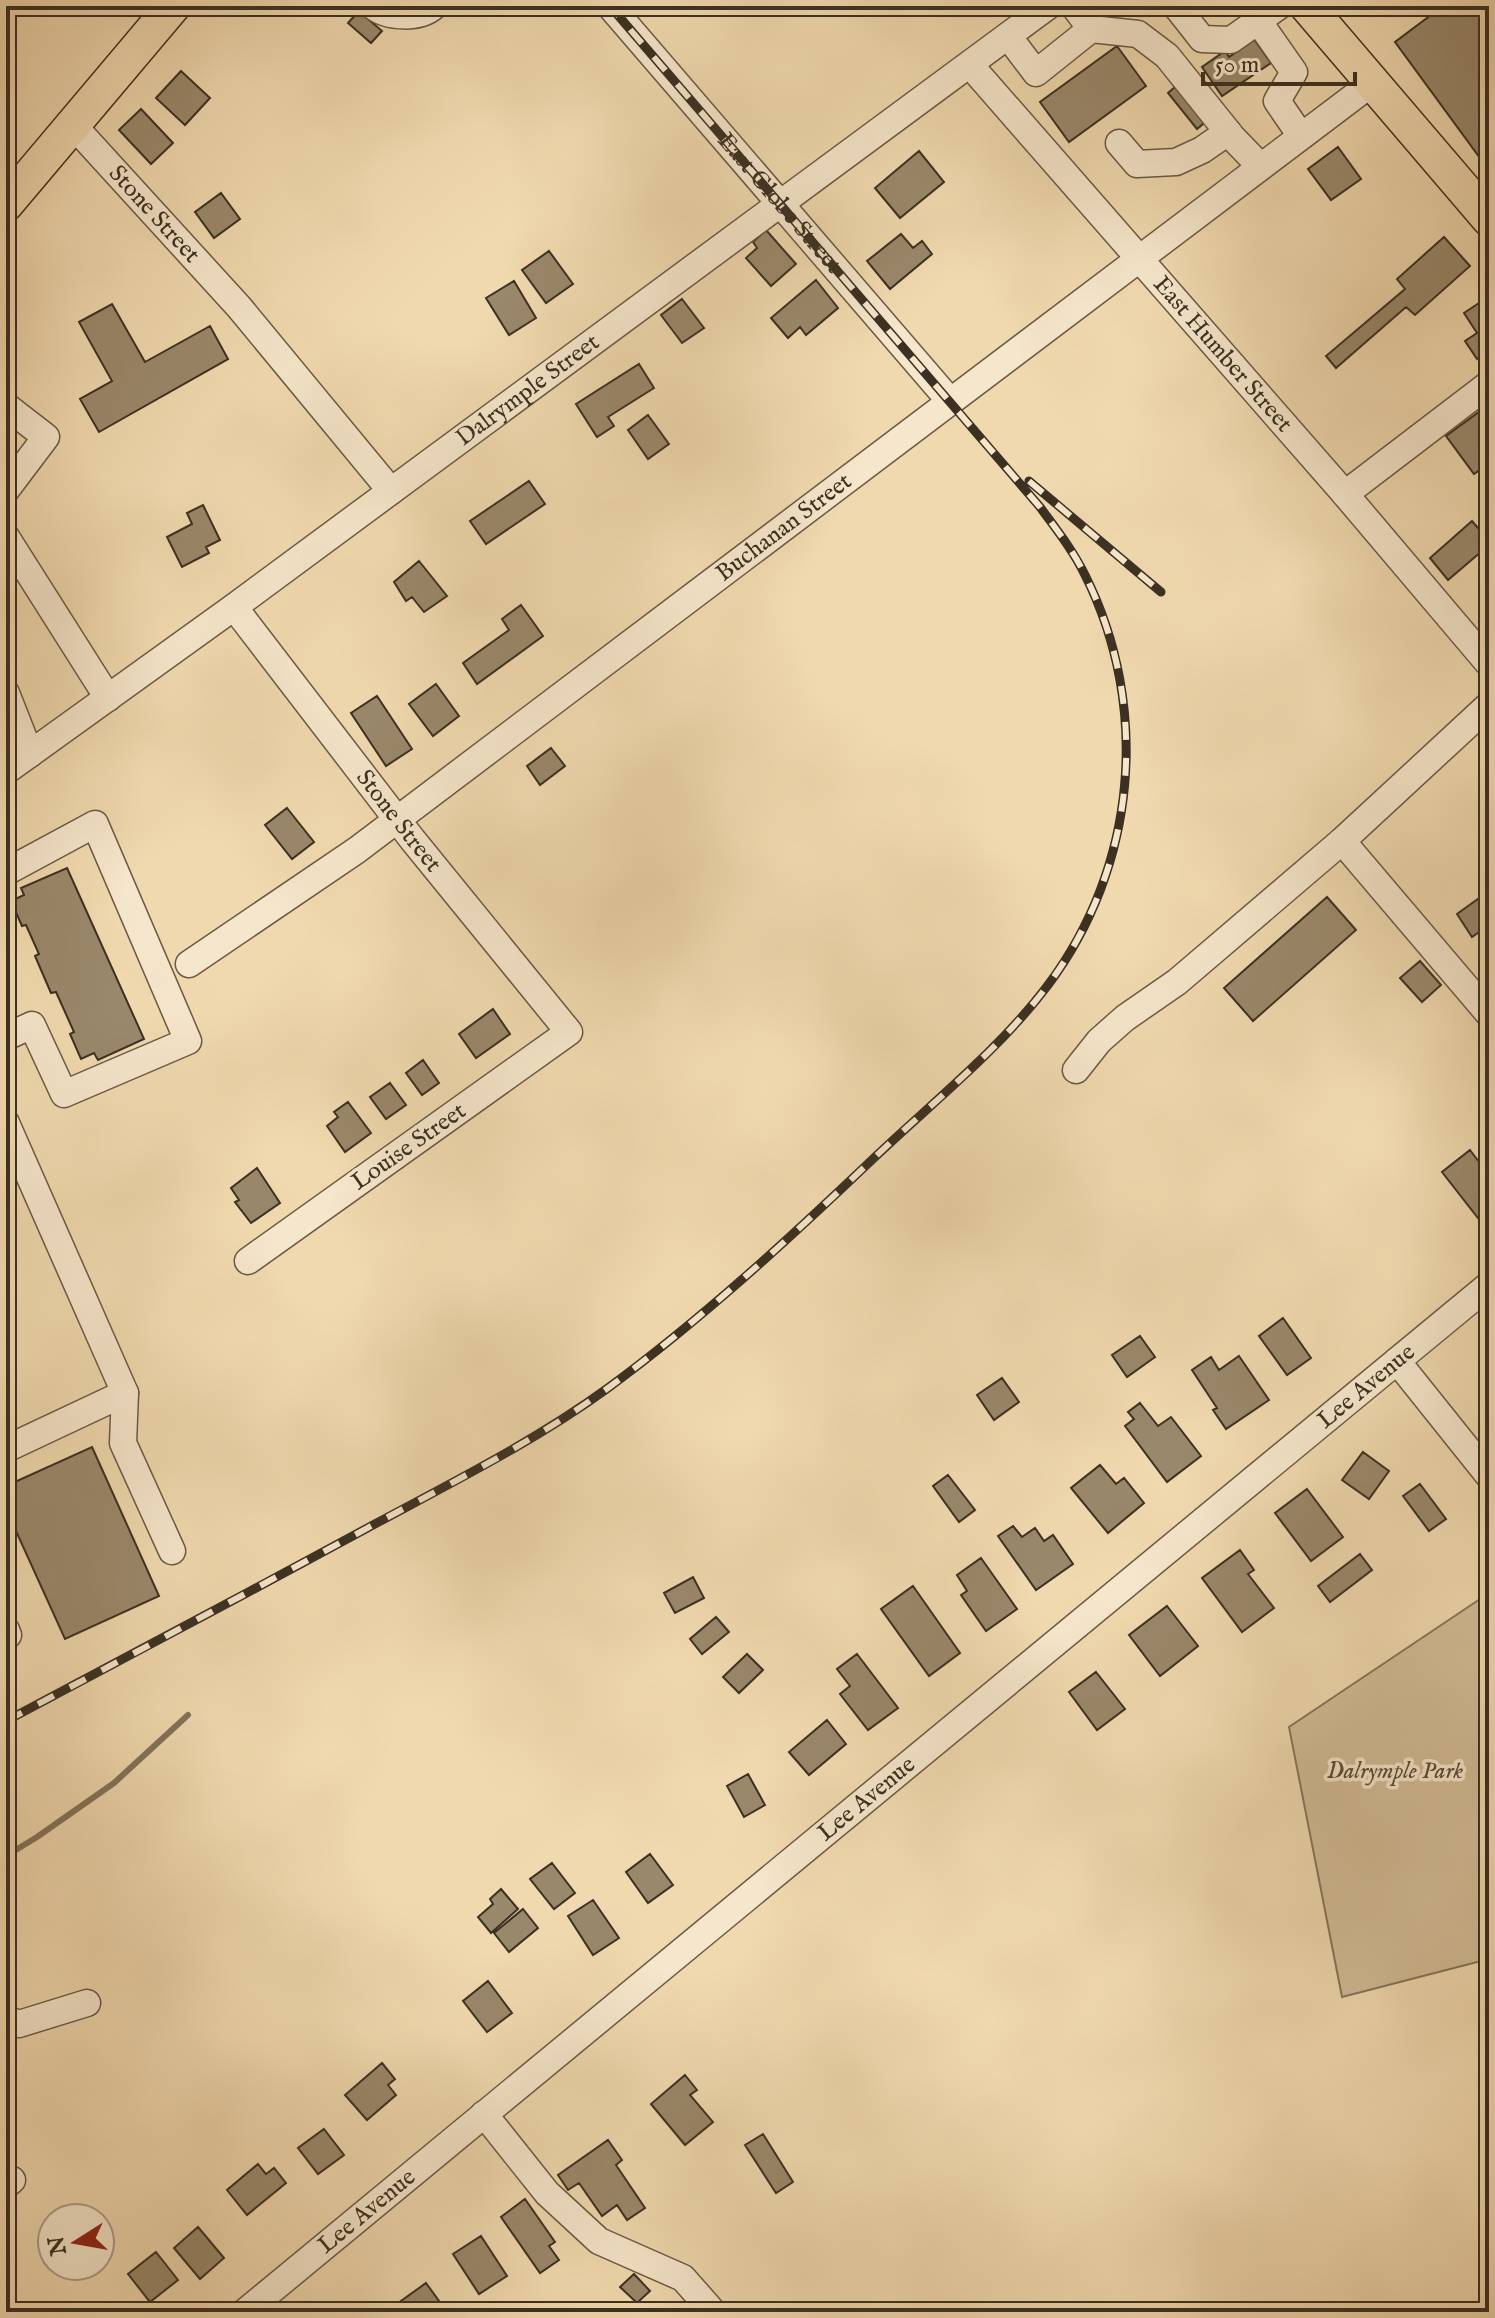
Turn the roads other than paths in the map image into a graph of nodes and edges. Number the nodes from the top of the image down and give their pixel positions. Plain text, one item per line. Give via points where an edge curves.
1 (173, 6) edge
2 (373, 6) edge
3 (434, 6) edge
4 (610, 6) edge
5 (1048, 6) edge
6 (1074, 6) edge
7 (1176, 6) edge
8 (1307, 6) edge
9 (1269, 14) edge
10 (1091, 29) junction
11 (1008, 36) junction
12 (970, 65) junction
13 (1372, 83) junction
14 (72, 124) junction
15 (1228, 132) junction
16 (1301, 136) junction
17 (1119, 143) dead end
18 (1260, 166) junction
19 (6, 204) edge
20 (781, 205) junction
21 (1489, 219) edge
22 (1138, 257) junction
23 (1489, 384) edge
24 (950, 401) junction
25 (6, 406) edge
26 (6, 490) edge
27 (391, 491) junction
28 (1345, 494) junction
29 (6, 537) edge
30 (234, 607) junction
31 (1484, 655) edge
32 (6, 693) edge
33 (108, 698) junction
34 (1489, 705) edge
35 (30, 754) junction
36 (6, 771) edge
37 (398, 819) junction
38 (1342, 841) junction
39 (6, 872) edge
40 (189, 964) dead end
41 (1489, 1014) edge
42 (8, 1031) edge
43 (569, 1032) joint
44 (1076, 1070) dead end
45 (6, 1123) edge
46 (248, 1261) dead end
47 (1489, 1285) edge
48 (1397, 1361) junction
49 (125, 1393) junction
50 (6, 1449) edge
51 (1489, 1476) edge
52 (172, 1551) dead end
53 (87, 2003) dead end
54 (6, 2019) edge
55 (484, 2114) junction
56 (245, 2312) edge
57 (713, 2312) edge

1 - 14 main road
2 - 3 street via 381,13 401,14 426,13
4 - 20 street, East Globe Street
5 - 11 street, Dalrymple Street
6 - 10 street
7 - 9 street via 1202,39 1231,40
8 - 13 main road
9 - 16 street via 1294,72 1277,101
10 - 11 street via 1036,73
10 - 15 street via 1138,34 1167,56
11 - 12 street, Dalrymple Street
12 - 20 street, Dalrymple Street
12 - 22 street, East Humber Street
13 - 16 street, Buchanan Street
13 - 21 main road
14 - 19 main road
14 - 27 street, Stone Street via 239,307
15 - 17 street via 1176,162 1137,164
15 - 18 street
16 - 18 street, Buchanan Street
18 - 22 street, Buchanan Street
20 - 24 street, East Globe Street
20 - 27 street, Dalrymple Street
22 - 24 street, Buchanan Street
22 - 28 street, East Humber Street
23 - 28 street
24 - 37 street, Buchanan Street
25 - 26 street via 46,437
27 - 30 street, Dalrymple Street
28 - 31 street, East Humber Street
29 - 33 street
30 - 33 street, Dalrymple Street
30 - 37 street, Stone Street
32 - 35 street
33 - 35 street, Dalrymple Street
34 - 38 street
35 - 36 street, Dalrymple Street
37 - 40 street, Buchanan Street
37 - 43 street, Stone Street
38 - 41 street
38 - 44 street via 1177,982 1125,1018
39 - 42 street via 95,824 188,1041 64,1094 32,1025
43 - 46 street, Louise Street
45 - 49 street
47 - 48 street, Lee Avenue
48 - 51 street
48 - 55 street, Lee Avenue
49 - 50 street
49 - 52 street via 123,1443
53 - 54 street via 19,2024
55 - 56 street, Lee Avenue
55 - 57 street via 547,2193 599,2241 683,2278

